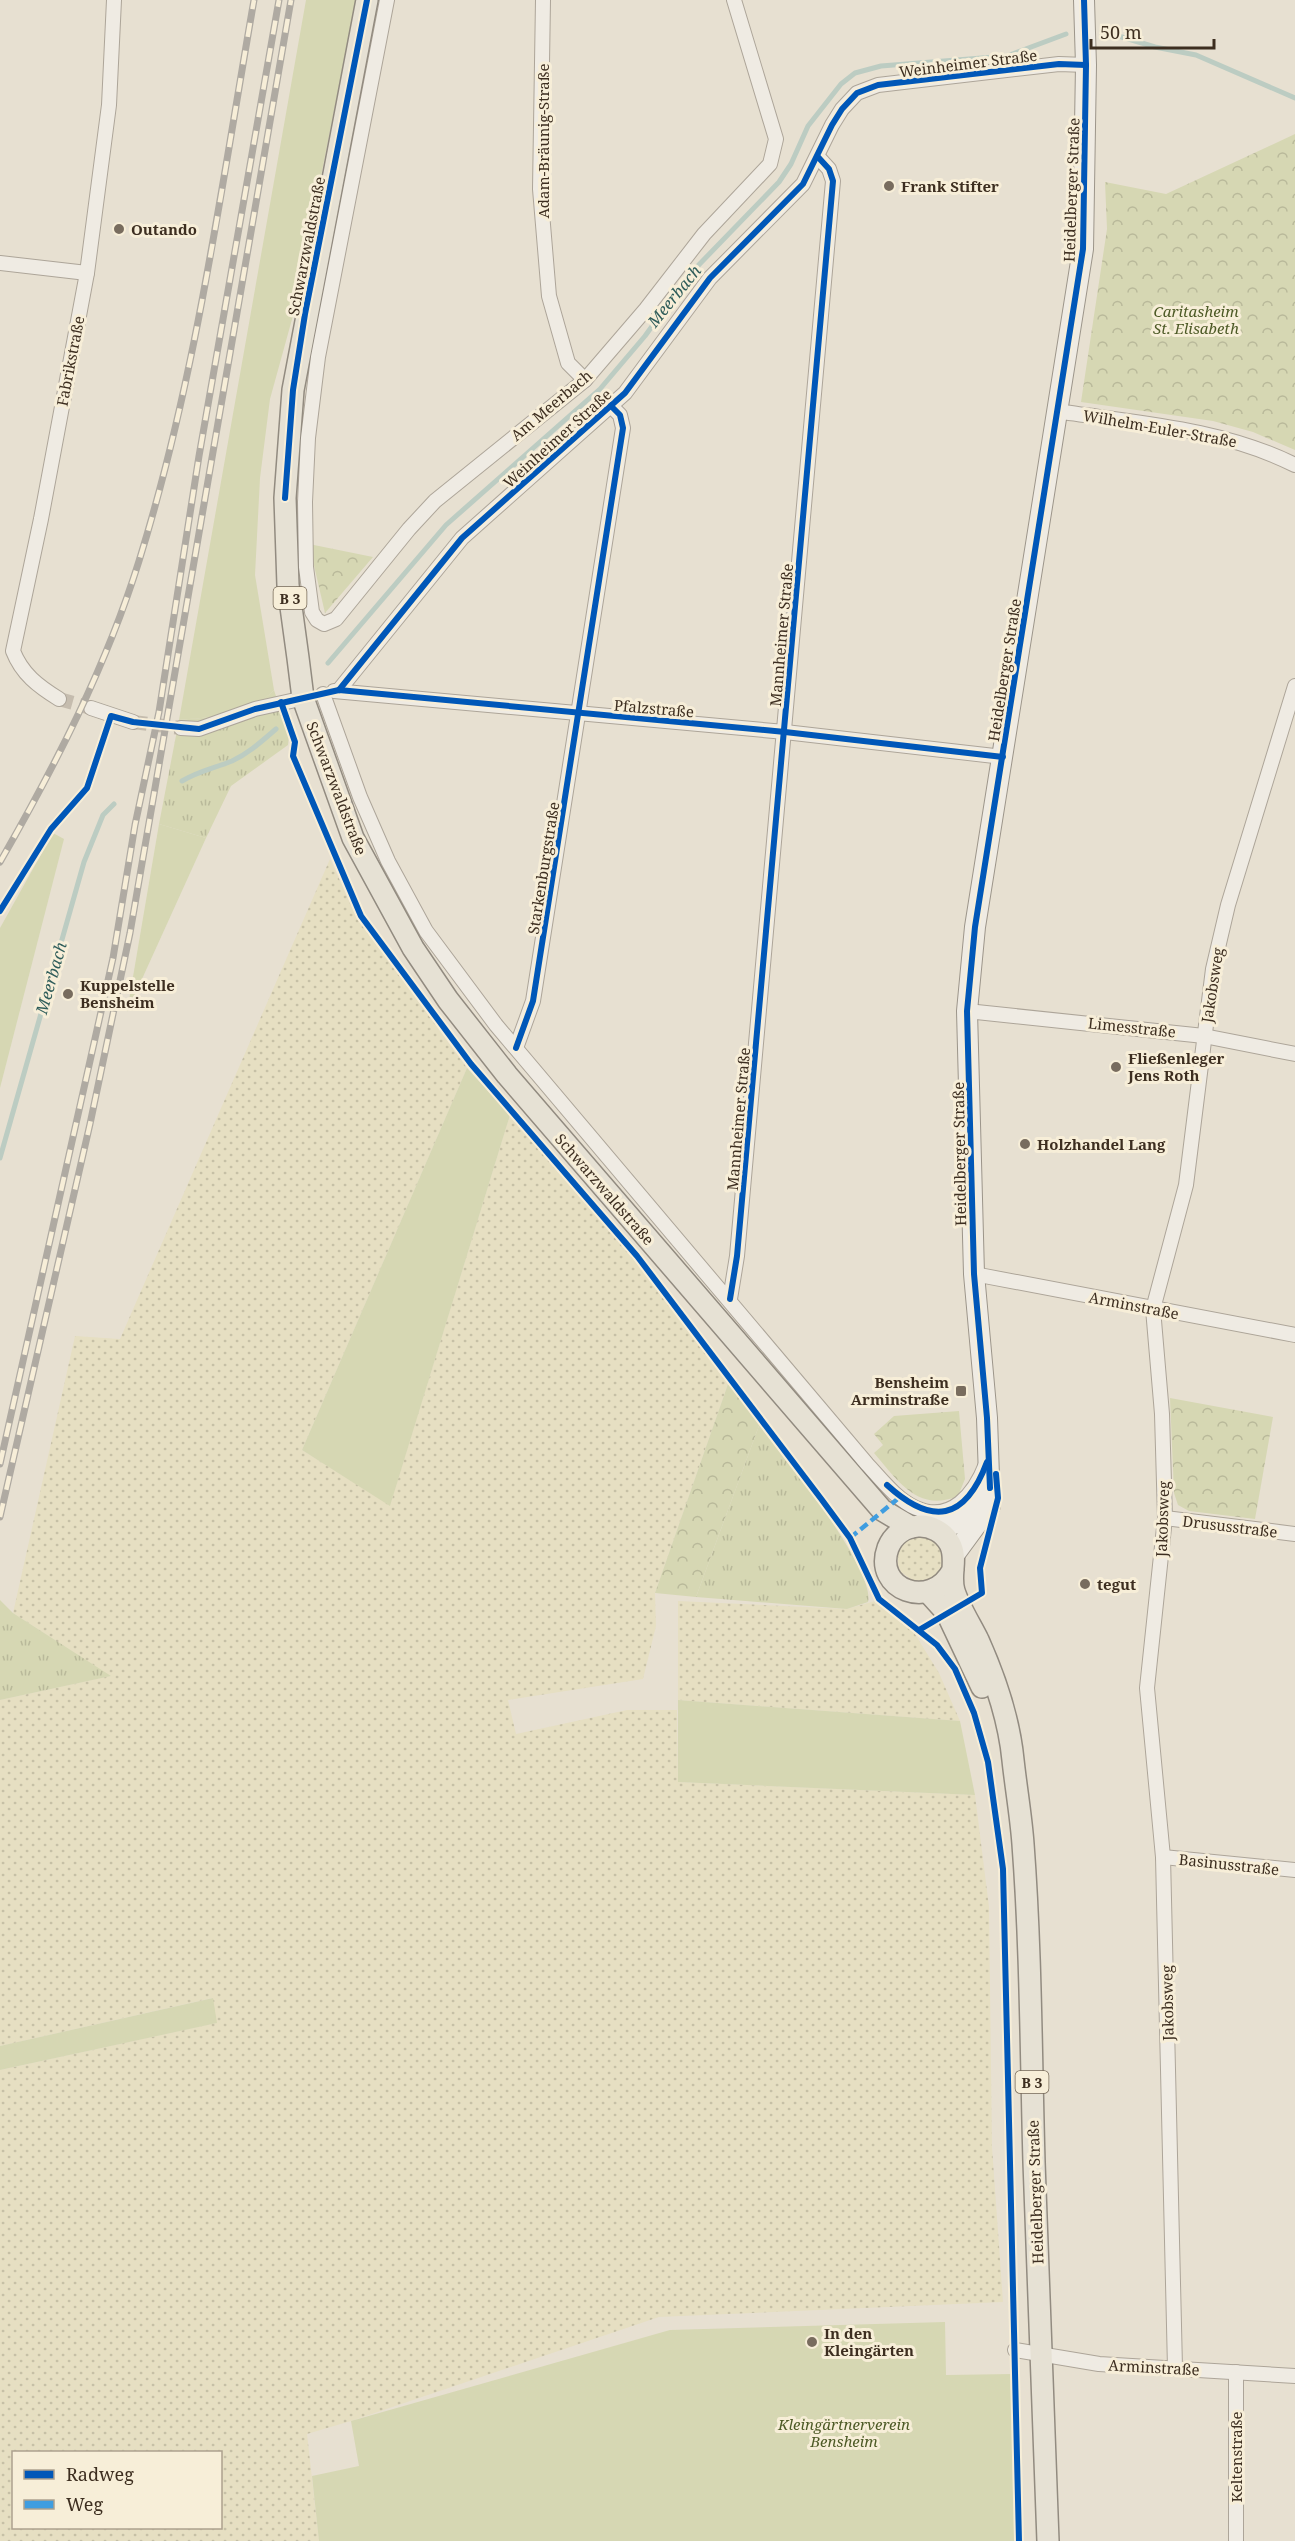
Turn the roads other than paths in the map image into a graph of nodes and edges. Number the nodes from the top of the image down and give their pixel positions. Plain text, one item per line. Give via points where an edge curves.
1 (114, 0) edge
2 (367, 0) edge
3 (387, 0) edge
4 (543, 0) edge
5 (734, 0) edge
6 (1084, 0) edge
7 (1086, 65) junction
8 (818, 157) junction
9 (0, 262) edge
10 (87, 273) junction
11 (585, 380) junction
12 (612, 407) junction
13 (1056, 411) junction
14 (1295, 465) edge
15 (1295, 686) edge
16 (339, 690) junction
17 (313, 696) junction
18 (59, 699) tunnel mouth
19 (90, 708) tunnel mouth
20 (580, 713) junction
21 (133, 722) tunnel mouth
22 (181, 728) tunnel mouth
23 (785, 732) junction
24 (1003, 757) junction
25 (967, 1011) junction
26 (1204, 1036) junction
27 (516, 1048) junction
28 (1295, 1054) edge
29 (974, 1274) junction
30 (730, 1299) junction
31 (1153, 1309) junction
32 (1295, 1335) edge
33 (989, 1456) junction
34 (990, 1488) junction
35 (882, 1510) junction
36 (1165, 1518) junction
37 (911, 1527) junction
38 (932, 1527) junction
39 (1295, 1534) edge
40 (893, 1539) junction
41 (953, 1563) junction
42 (928, 1592) junction
43 (1014, 1772) junction
44 (1163, 1857) junction
45 (1295, 1870) edge
46 (1015, 2350) dead end
47 (1040, 2353) junction
48 (1175, 2368) junction
49 (1236, 2372) junction
50 (1295, 2376) edge
51 (1048, 2541) edge
52 (1236, 2541) edge

1 - 10 street, Fabrikstraße via 109,105
2 - 17 main road, Schwarzwaldstraße / B 3 via 293,390 285,498 288,585
3 - 11 street, Am Meerbach via 318,357 308,438 306,567 312,612 317,620 324,624 336,619 435,501
4 - 11 street, Adam-Bräunig-Straße via 540,189 549,296 568,363
5 - 11 street, Am Meerbach via 776,139 774,155
6 - 7 street, Heidelberger Straße
7 - 8 street, Weinheimer Straße via 1059,64 878,85 857,93 842,109
7 - 13 street, Heidelberger Straße via 1083,249
8 - 12 street, Weinheimer Straße via 803,184 710,278
8 - 23 street, Mannheimer Straße via 833,181
9 - 10 street
10 - 18 street, Fabrikstraße via 13,651 18,665 36,684
12 - 16 street, Weinheimer Straße via 462,538
12 - 20 street, Starkenburgstraße via 620,415 623,429
13 - 14 street, Wilhelm-Euler-Straße via 1233,440
13 - 24 street, Heidelberger Straße
15 - 26 street, Jakobsweg via 1228,905 1213,969
16 - 17 street, Pfalzstraße
16 - 20 street, Pfalzstraße
17 - 22 street via 255,709 199,729
17 - 27 street, Schwarzwaldstraße via 388,861 426,931
17 - 35 main road, Schwarzwaldstraße / B 3 via 353,838 388,906 448,1000 507,1075
19 - 21 street
20 - 23 street, Pfalzstraße
20 - 27 street, Starkenburgstraße via 533,1001
23 - 24 street, Pfalzstraße
23 - 30 street, Mannheimer Straße
24 - 25 street, Heidelberger Straße via 975,927
25 - 26 street, Limesstraße
25 - 29 street, Heidelberger Straße
26 - 28 street, Limesstraße
26 - 31 street, Jakobsweg via 1186,1185
27 - 30 street, Schwarzwaldstraße
29 - 31 street, Arminstraße
29 - 33 street, Heidelberger Straße
30 - 33 street, Schwarzwaldstraße via 867,1464 915,1508 943,1511 963,1502 975,1487
31 - 32 street, Arminstraße
31 - 36 street, Jakobsweg
33 - 34 street, Heidelberger Straße
34 - 38 street via 963,1520 948,1528
34 - 41 street, Heidelberger Straße via 990,1506
35 - 37 main road, Schwarzwaldstraße / B 3
35 - 40 main road, Schwarzwaldstraße / B 3
36 - 39 street, Drususstraße
36 - 44 street, Jakobsweg via 1147,1688
37 - 38 main road
37 - 40 main road
38 - 41 main road, Heidelberger Straße / B 3 via 949,1541
40 - 42 main road, B 3 via 886,1559 892,1579 910,1592
41 - 42 main road, Heidelberger Straße via 941,1587
41 - 43 main road, Heidelberger Straße / B 3 via 954,1590 988,1663 1002,1704 1010,1732
42 - 43 main road, Heidelberger Straße / B 3 via 942,1605 974,1667
43 - 47 main road, Heidelberger Straße / B 3 via 1025,1883
44 - 45 street, Basinusstraße
44 - 48 street, Jakobsweg
46 - 47 street, Arminstraße
47 - 48 street, Arminstraße via 1099,2364
47 - 51 main road, Heidelberger Straße / B 3
48 - 49 street, Arminstraße
49 - 50 street, Arminstraße
49 - 52 street, Keltenstraße

